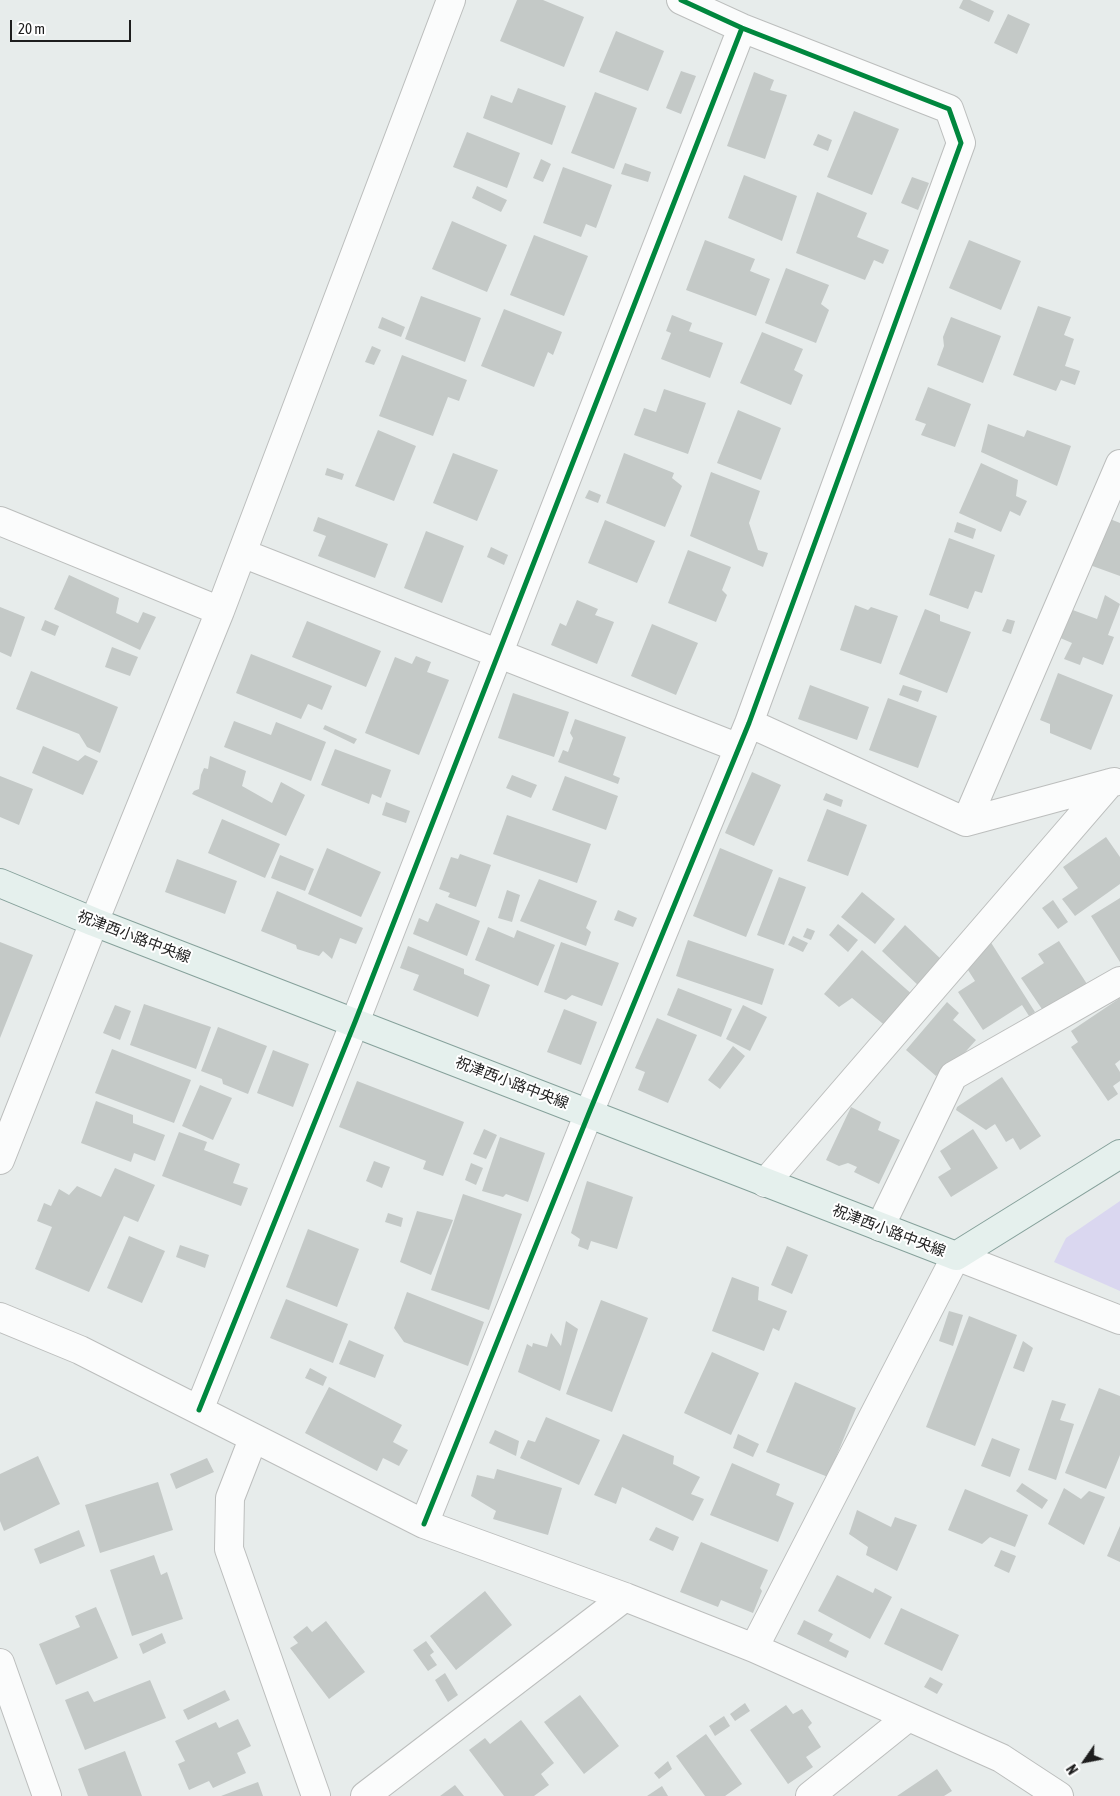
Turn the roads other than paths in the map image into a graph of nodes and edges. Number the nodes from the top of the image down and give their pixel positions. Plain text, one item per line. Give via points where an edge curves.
1 (451, 0) edge
2 (681, 0) edge
3 (742, 28) junction
4 (1120, 464) edge
5 (0, 521) edge
6 (242, 553) junction
7 (220, 611) junction
8 (498, 654) junction
9 (750, 723) junction
10 (739, 748) junction
11 (1115, 782) edge
12 (966, 822) junction
13 (0, 883) edge
14 (94, 922) junction
15 (1120, 981) edge
16 (355, 1022) junction
17 (590, 1113) junction
18 (1120, 1154) edge
19 (0, 1160) edge
20 (765, 1183) junction
21 (880, 1227) junction
22 (956, 1256) junction
23 (0, 1317) edge
24 (1120, 1320) edge
25 (199, 1410) junction
26 (253, 1439) junction
27 (424, 1524) junction
28 (625, 1597) junction
29 (754, 1648) junction
30 (0, 1663) edge
31 (907, 1718) junction
32 (47, 1796) edge
33 (316, 1796) edge
34 (365, 1796) edge
35 (810, 1796) edge
36 (1059, 1796) edge

1 - 6 street
2 - 3 street
3 - 8 street
3 - 9 street via 949,109 961,143
4 - 12 street
5 - 7 street
6 - 7 street
6 - 8 street
7 - 14 street
8 - 10 street
8 - 16 street
9 - 10 street
9 - 12 street
10 - 17 street
11 - 12 street
11 - 20 street
13 - 14 main road, 祝津西小路中央線
14 - 16 main road, 祝津西小路中央線
14 - 19 street
15 - 21 street via 953,1076
16 - 17 main road, 祝津西小路中央線
16 - 25 street
17 - 20 main road, 祝津西小路中央線
17 - 27 street
18 - 22 main road, 祝津西小路中央線
20 - 21 main road, 祝津西小路中央線
21 - 22 main road, 祝津西小路中央線
22 - 24 street
22 - 29 street
23 - 25 street via 80,1350
25 - 26 street
26 - 27 street
26 - 33 street via 230,1498 228,1549
27 - 28 street
28 - 29 street
28 - 34 street
29 - 31 street
30 - 32 street
31 - 35 street
31 - 36 street via 1001,1758

